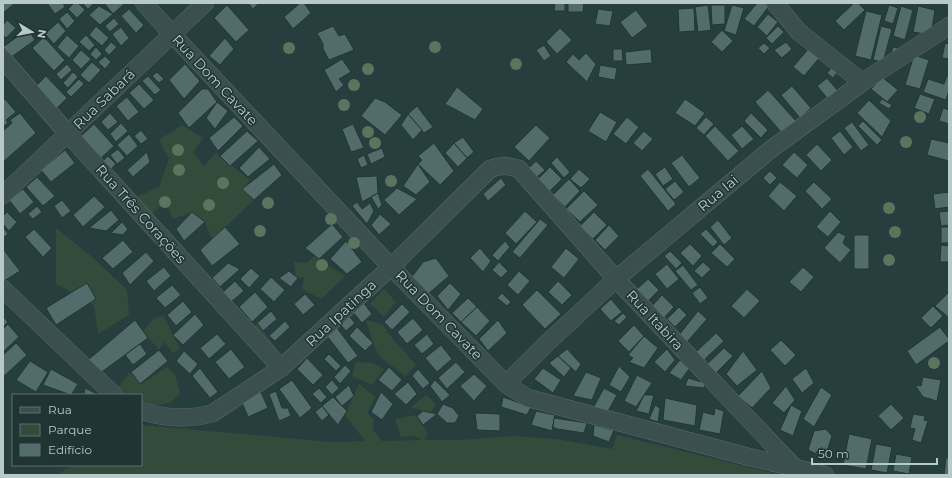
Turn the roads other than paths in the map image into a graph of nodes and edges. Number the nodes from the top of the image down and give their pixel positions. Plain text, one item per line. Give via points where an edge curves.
1 (144, 3) edge
2 (205, 3) edge
3 (775, 3) edge
4 (949, 26) edge
5 (172, 34) junction
6 (3, 59) edge
7 (862, 82) junction
8 (68, 134) junction
9 (519, 169) joint
10 (3, 195) edge
11 (391, 267) junction
12 (616, 279) junction
13 (3, 289) edge
14 (281, 368) junction
15 (506, 384) junction
16 (113, 394) edge
17 (142, 411) edge
18 (795, 468) junction
19 (825, 475) edge

1 - 5 street, Rua Dom Cavate
2 - 5 street, Rua Sabará
3 - 7 street via 799,32
4 - 7 street, Rua Iai
5 - 8 street, Rua Sabará
5 - 11 street, Rua Dom Cavate
6 - 8 street, Rua Três Corações
7 - 12 street, Rua Iai via 770,150
8 - 10 street, Rua Sabará
8 - 14 street, Rua Três Corações
9 - 11 street, Rua Ipatinga via 498,166 490,169
9 - 12 street, Rua Itabira
11 - 14 street, Rua Ipatinga
11 - 15 street, Rua Dom Cavate
12 - 15 street, Rua Iai
12 - 18 street, Rua Itabira
13 - 16 street
14 - 17 street, Rua Ipatinga via 213,413 176,418
15 - 18 street, Rua Dom Cavate via 528,398
18 - 19 street, Rua Dom Cavate

